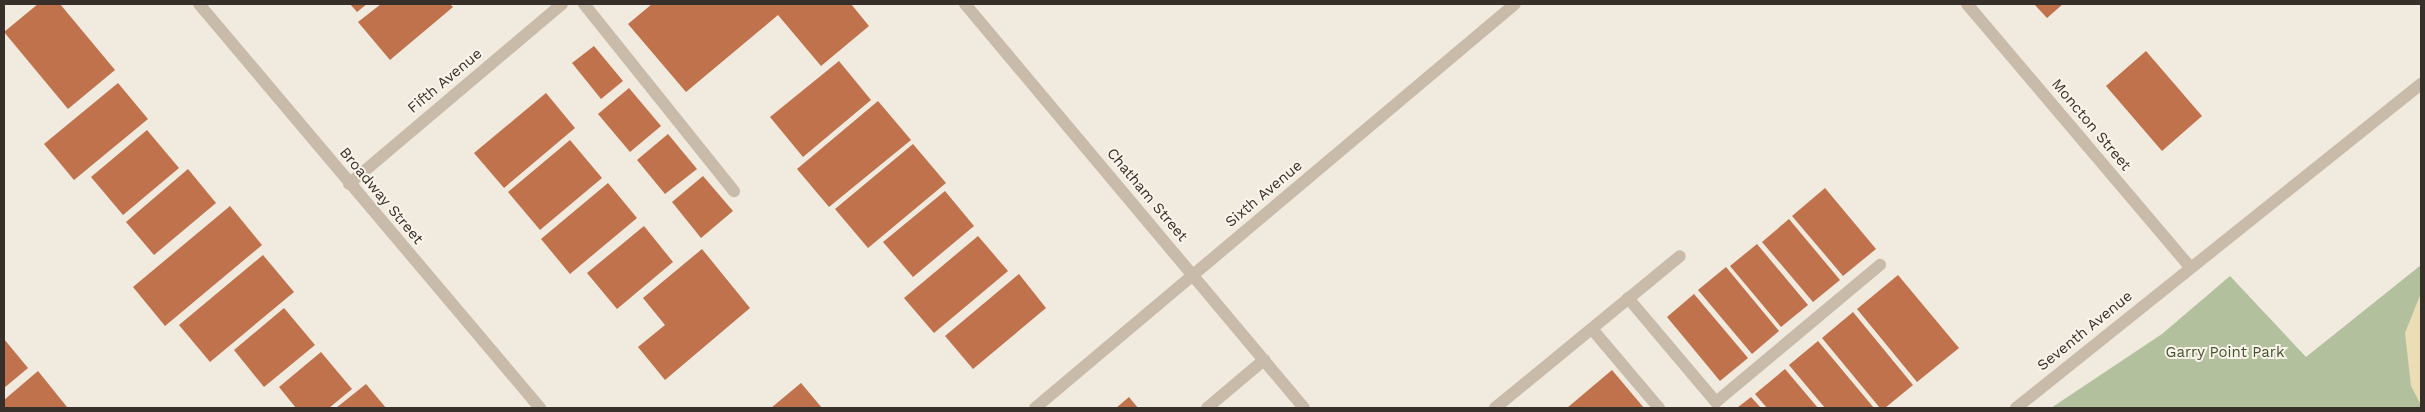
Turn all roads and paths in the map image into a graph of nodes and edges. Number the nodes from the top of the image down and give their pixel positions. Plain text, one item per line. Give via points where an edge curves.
1 (199, 4) edge
2 (562, 4) edge
3 (584, 4) edge
4 (964, 4) edge
5 (1515, 4) edge
6 (1968, 4) edge
7 (2421, 84) edge
8 (349, 184) junction
9 (734, 192) dead end
10 (1680, 256) dead end
11 (1880, 265) dead end
12 (2190, 268) junction
13 (1193, 275) junction
14 (1628, 298) junction
15 (1592, 328) junction
16 (1264, 360) junction
17 (540, 408) edge
18 (1034, 408) edge
19 (1207, 408) edge
20 (1304, 408) edge
21 (1495, 408) edge
22 (1659, 408) edge
23 (2016, 408) edge

1 - 8 street, Broadway Street
2 - 8 street, Fifth Avenue
3 - 9 street
4 - 13 street, Chatham Street
5 - 13 street, Sixth Avenue
6 - 12 street, Moncton Street
7 - 12 street, Seventh Avenue
8 - 17 street, Broadway Street
10 - 14 street
11 - 14 street via 1716,402
12 - 23 street, Seventh Avenue
13 - 16 street, Chatham Street
13 - 18 street, Sixth Avenue
14 - 15 street
15 - 21 street
15 - 22 street
16 - 19 street
16 - 20 street, Chatham Street

